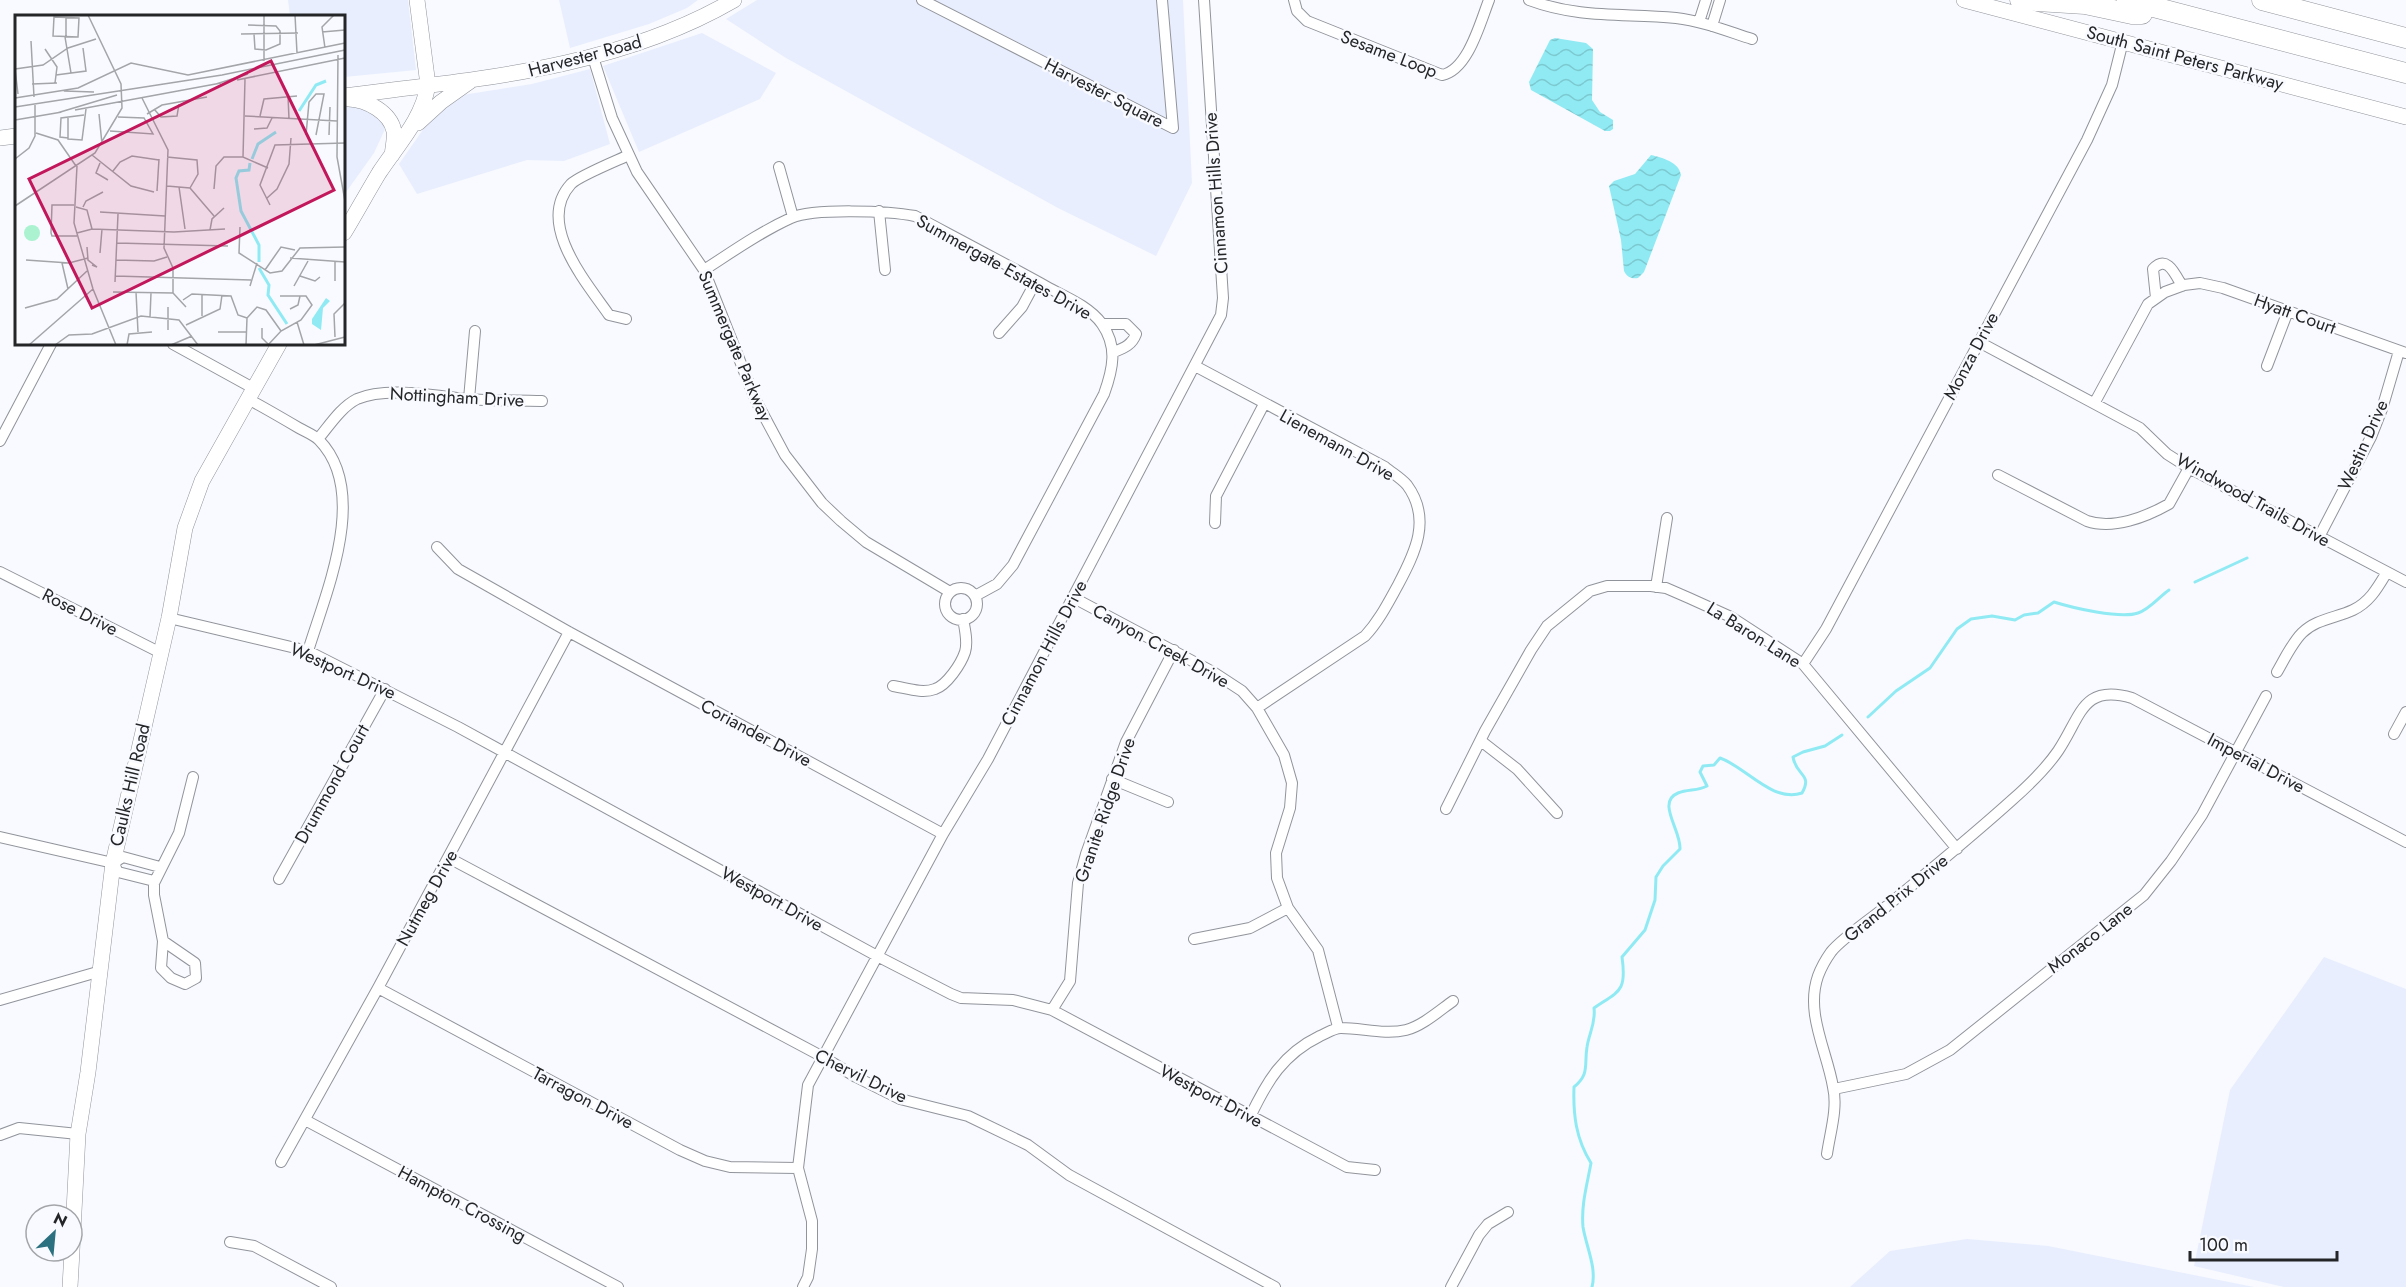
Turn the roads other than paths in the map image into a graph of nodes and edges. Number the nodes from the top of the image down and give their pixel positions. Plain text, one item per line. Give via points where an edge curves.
1 (417, 0) edge
2 (734, 0) edge
3 (922, 0) edge
4 (1162, 0) edge
5 (1204, 0) edge
6 (1294, 0) edge
7 (1489, 0) edge
8 (1529, 0) edge
9 (1706, 0) edge
10 (1720, 0) edge
11 (1964, 0) edge
12 (2020, 0) edge
13 (2127, 0) edge
14 (2262, 0) edge
15 (718, 4) edge
16 (2172, 13) junction
17 (1699, 22) junction
18 (1712, 26) junction
19 (2406, 38) edge
20 (1752, 39) dead end
21 (2123, 42) junction
22 (593, 57) junction
23 (2406, 73) edge
24 (473, 79) junction
25 (428, 85) junction
26 (345, 97) edge
27 (345, 97) edge
28 (2406, 117) edge
29 (407, 134) junction
30 (15, 136) edge
31 (0, 138) edge
32 (392, 155) junction
33 (629, 155) junction
34 (779, 166) dead end
35 (879, 211) junction
36 (793, 217) junction
37 (345, 231) edge
38 (704, 270) junction
39 (885, 270) dead end
40 (1036, 280) junction
41 (2181, 286) junction
42 (2156, 298) junction
43 (2288, 311) junction
44 (627, 319) dead end
45 (1102, 324) junction
46 (475, 331) dead end
47 (999, 333) dead end
48 (1978, 342) junction
49 (50, 345) edge
50 (176, 345) edge
51 (278, 345) edge
52 (1114, 352) junction
53 (2402, 352) edge
54 (1195, 366) junction
55 (2267, 366) dead end
56 (250, 393) junction
57 (469, 399) junction
58 (542, 401) dead end
59 (2095, 402) junction
60 (1264, 404) junction
61 (318, 439) junction
62 (0, 441) edge
63 (2189, 468) junction
64 (1998, 476) dead end
65 (1666, 518) dead end
66 (1215, 523) dead end
67 (2319, 537) junction
68 (437, 547) dead end
69 (0, 572) edge
70 (2387, 572) junction
71 (2406, 582) edge
72 (1656, 587) junction
73 (950, 592) junction
74 (975, 597) junction
75 (1074, 598) junction
76 (169, 618) junction
77 (963, 620) junction
78 (569, 632) junction
79 (308, 651) junction
80 (1174, 651) junction
81 (161, 653) junction
82 (1803, 664) junction
83 (2277, 672) dead end
84 (893, 686) dead end
85 (385, 688) junction
86 (2103, 694) joint
87 (2266, 696) dead end
88 (1257, 708) junction
89 (2406, 712) edge
90 (2394, 734) dead end
91 (1481, 741) junction
92 (505, 752) junction
93 (2235, 753) junction
94 (193, 777) dead end
95 (1112, 779) junction
96 (1168, 802) dead end
97 (1446, 809) dead end
98 (1557, 813) dead end
99 (943, 834) junction
100 (0, 837) edge
101 (2406, 842) edge
102 (1957, 849) junction
103 (449, 858) junction
104 (113, 863) junction
105 (160, 867) junction
106 (279, 879) dead end
107 (154, 881) junction
108 (1288, 908) junction
109 (1194, 939) dead end
110 (163, 941) dead end
111 (879, 957) junction
112 (101, 971) junction
113 (378, 988) junction
114 (0, 1000) edge
115 (1453, 1002) dead end
116 (1052, 1010) junction
117 (1338, 1027) junction
118 (823, 1057) junction
119 (1834, 1089) junction
120 (1250, 1117) junction
121 (305, 1120) junction
122 (78, 1134) junction
123 (0, 1135) edge
124 (1827, 1154) dead end
125 (281, 1162) dead end
126 (798, 1168) junction
127 (1376, 1170) dead end
128 (74, 1203) edge
129 (1508, 1212) dead end
130 (230, 1242) dead end
131 (71, 1263) edge
132 (70, 1287) edge
133 (331, 1287) edge
134 (618, 1287) edge
135 (803, 1287) edge
136 (1275, 1287) edge
137 (1451, 1287) edge

1 - 25 main road
2 - 15 main road, Harvester Road
3 - 4 street, Harvester Square via 1173,128
5 - 54 street, Cinnamon Hills Drive via 1223,298 1221,315
6 - 7 street, Sesame Loop via 1297,11 1307,21 1442,75 1452,72 1464,59
8 - 17 street via 1572,12
9 - 17 street
10 - 18 street
11 - 21 main road, South Saint Peters Parkway
12 - 16 highway via 2085,4 2132,15
13 - 16 highway
14 - 19 highway
15 - 22 main road, Harvester Road via 635,44
16 - 23 highway
17 - 18 street
18 - 20 street
21 - 28 main road, South Saint Peters Parkway
21 - 48 street, Monza Drive via 2112,85 2087,140
22 - 24 main road, Harvester Road via 540,70
22 - 33 street, Summergate Parkway via 612,118
24 - 25 main road, Harvester Road
24 - 29 main road
25 - 26 main road, Harvester Road
25 - 29 main road via 421,111
27 - 32 main road via 372,105 387,118 394,131
29 - 32 main road
30 - 31 main road
32 - 37 main road
33 - 38 street, Summergate Parkway
33 - 44 street via 572,183 560,202 557,219 562,241 609,315
34 - 36 street
35 - 36 street, Summergate Estates Drive
35 - 39 street
35 - 40 street, Summergate Estates Drive via 915,216
36 - 38 street, Summergate Estates Drive
38 - 73 street, Summergate Parkway via 755,399 818,506 866,542
40 - 45 street, Summergate Estates Drive via 1080,305
40 - 47 street via 1022,307
41 - 42 street, Hyatt Court
41 - 42 street via 2170,266 2158,264 2153,269
41 - 43 street, Hyatt Court via 2200,283 2223,288
42 - 59 street, Hyatt Court via 2148,304
43 - 53 street, Hyatt Court
43 - 55 street
45 - 52 street, Summergate Estates Drive
45 - 52 street, Summergate Estates Drive via 1126,324 1136,334 1127,346
46 - 57 street
48 - 59 street, Windwood Trails Drive
48 - 82 street, Monza Drive via 1826,629
49 - 62 street
50 - 56 street
51 - 56 main road, Caulks Hill Road
52 - 74 street via 1104,394 1013,565 997,584
53 - 67 street, Westin Drive via 2371,437
54 - 60 street, Lienemann Drive
54 - 75 street, Cinnamon Hills Drive
56 - 61 street
56 - 76 main road, Caulks Hill Road via 201,481 185,528
57 - 58 street, Nottingham Drive
57 - 61 street, Nottingham Drive via 406,393 366,396 341,411
59 - 63 street, Windwood Trails Drive via 2140,428
60 - 66 street via 1216,496
60 - 88 street, Lienemann Drive via 1385,467 1406,484 1417,505 1420,536 1414,555 1376,624 1365,636
61 - 79 street via 335,464 344,506 336,559
63 - 64 street via 2169,504 2111,525 2088,521
63 - 67 street, Windwood Trails Drive
65 - 72 street
67 - 70 street, Windwood Trails Drive
68 - 78 street, Coriander Drive via 458,569
69 - 81 street, Rose Drive
70 - 71 street, Windwood Trails Drive
70 - 83 street via 2374,593 2354,610 2324,619 2302,633
72 - 82 street, La Baron Lane via 1731,617
72 - 91 street, La Baron Lane via 1607,586 1590,591 1547,626
73 - 74 street via 965,588
73 - 77 street via 945,602 948,612
74 - 77 street via 975,612
75 - 80 street, Canyon Creek Drive
75 - 99 street, Cinnamon Hills Drive
76 - 79 street, Westport Drive
76 - 81 main road, Caulks Hill Road
77 - 84 street via 965,652 938,689
78 - 92 street, Nutmeg Drive
78 - 99 street, Coriander Drive
79 - 85 street, Westport Drive
80 - 88 street, Canyon Creek Drive via 1242,691
80 - 95 street, Granite Ridge Drive via 1126,742
81 - 104 main road, Caulks Hill Road
82 - 102 street, La Baron Lane
85 - 92 street, Westport Drive
85 - 106 street, Drummond Court
86 - 93 street, Imperial Drive via 2132,698
86 - 102 street, Grand Prix Drive via 2082,710 2058,751 2034,781
87 - 93 street, Monaco Lane
88 - 108 street, Canyon Creek Drive via 1284,754 1292,783 1290,808 1276,853 1277,878
89 - 90 street
91 - 97 street, La Baron Lane
91 - 98 street via 1516,769
92 - 103 street, Nutmeg Drive
92 - 111 street, Westport Drive
93 - 101 street, Imperial Drive
93 - 119 street, Monaco Lane via 2202,815 2144,895 1950,1050 1906,1074
94 - 105 street via 179,833
95 - 96 street
95 - 116 street, Granite Ridge Drive via 1078,883 1070,981
99 - 111 street, Cinnamon Hills Drive
100 - 104 street
102 - 119 street, Grand Prix Drive via 1832,951 1818,976 1814,1014
103 - 113 street, Nutmeg Drive
103 - 118 street, Chervil Drive
104 - 105 street via 123,856
104 - 107 street via 118,872
104 - 112 main road, Caulks Hill Road
105 - 107 street
107 - 110 street
108 - 109 street via 1250,928
108 - 117 street, Canyon Creek Drive via 1318,950
111 - 116 street, Westport Drive via 961,998 1013,1000
111 - 118 street, Cinnamon Hills Drive
112 - 114 street
112 - 122 main road, Caulks Hill Road
113 - 121 street, Nutmeg Drive
113 - 126 street, Tarragon Drive via 705,1161 730,1167
115 - 117 street via 1406,1030
116 - 120 street, Westport Drive
117 - 120 street via 1291,1054 1262,1092
118 - 126 street, Cinnamon Hills Drive via 808,1085
118 - 136 street, Chervil Drive via 900,1098 968,1116 1028,1144 1078,1180
119 - 124 street, Grand Prix Drive
120 - 127 street, Westport Drive via 1347,1167
121 - 125 street, Nutmeg Drive
121 - 134 street, Hampton Crossing
122 - 123 street via 19,1128
122 - 128 main road, Caulks Hill Road
126 - 135 street, Cinnamon Hills Drive via 812,1221 812,1249
129 - 137 street via 1488,1224 1479,1235
130 - 133 street via 254,1246
131 - 132 main road, Caulks Hill Road

